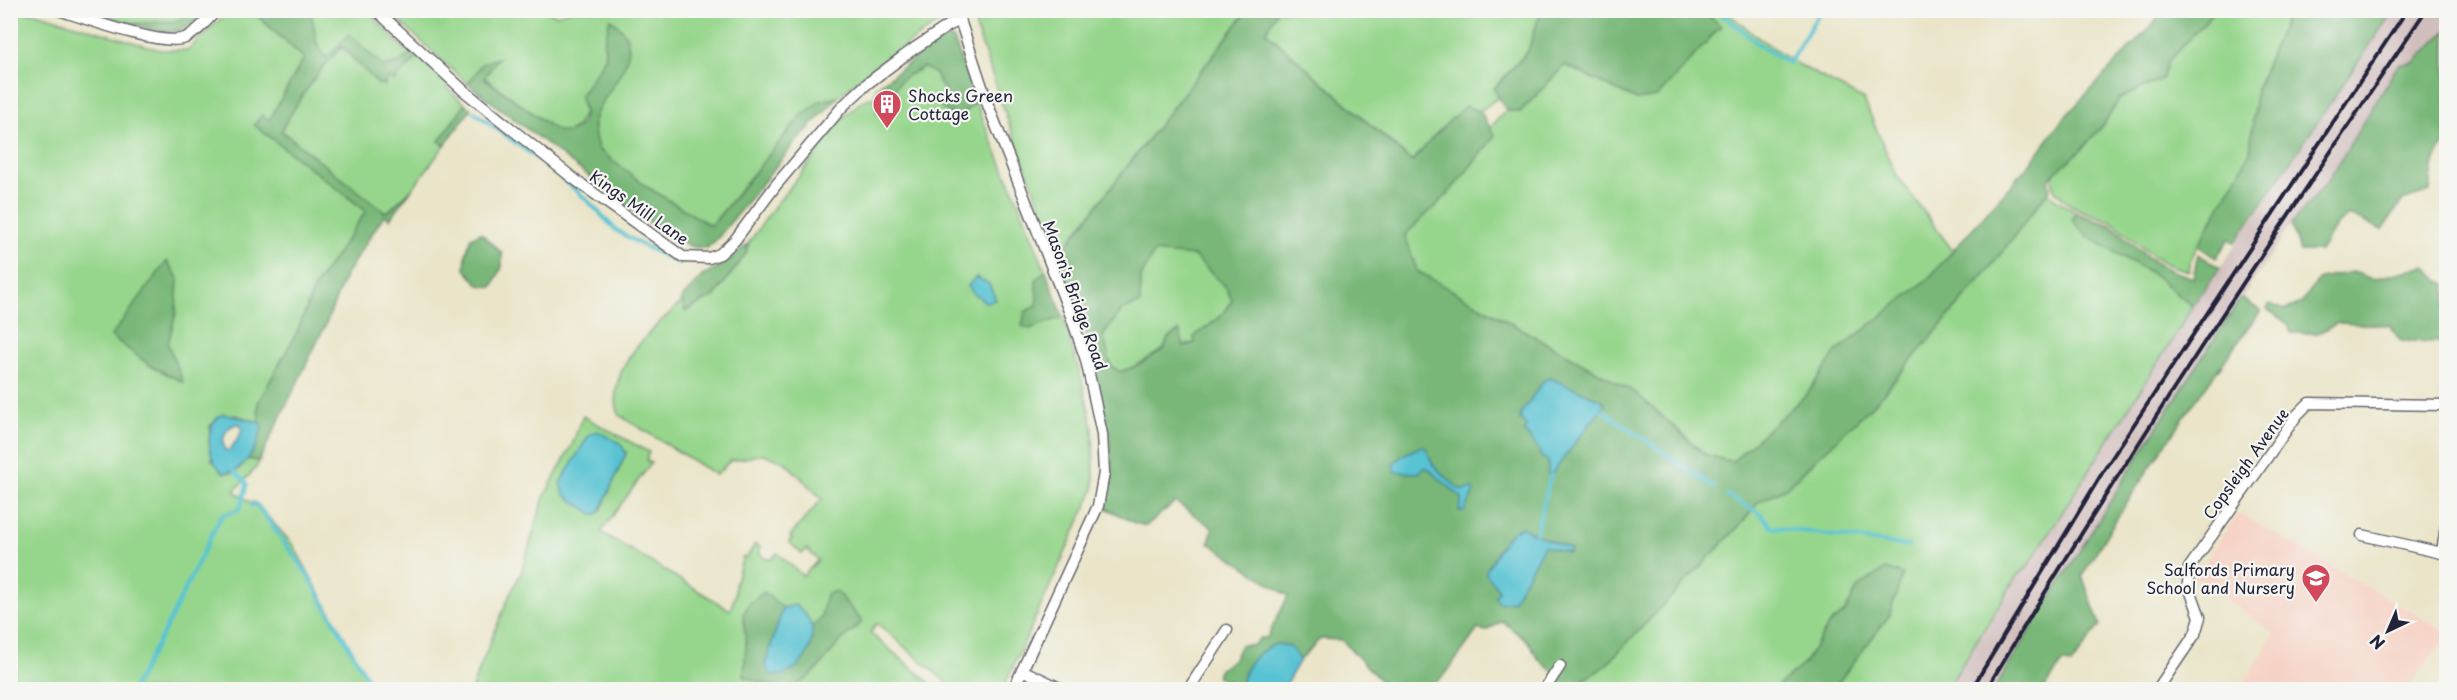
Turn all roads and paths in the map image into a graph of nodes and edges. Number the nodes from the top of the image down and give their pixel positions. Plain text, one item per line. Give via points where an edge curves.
1 (59, 10) edge
2 (217, 10) edge
3 (376, 10) edge
4 (960, 15) edge
5 (2446, 405) edge
6 (2446, 526) edge
7 (2362, 535) dead end
8 (2444, 553) edge
9 (1227, 630) dead end
10 (1560, 666) dead end
11 (1022, 670) junction
12 (1013, 690) edge
13 (1064, 690) edge
14 (1188, 690) edge
15 (1544, 690) edge
16 (2157, 690) edge

1 - 2 street via 174,40 191,35
3 - 4 street, Kings Mill Lane via 463,90 574,179 683,257 709,258 735,240 843,106
4 - 11 street, Mason's Bridge Road via 988,105 1071,316 1089,371 1102,434 1104,472 1093,522
5 - 16 street, Copsleigh Avenue via 2309,403 2189,568 2188,584 2200,617 2195,634
6 - 8 street
7 - 8 street
9 - 14 street
10 - 15 street
11 - 12 street, Mason's Bridge Road
11 - 13 street

